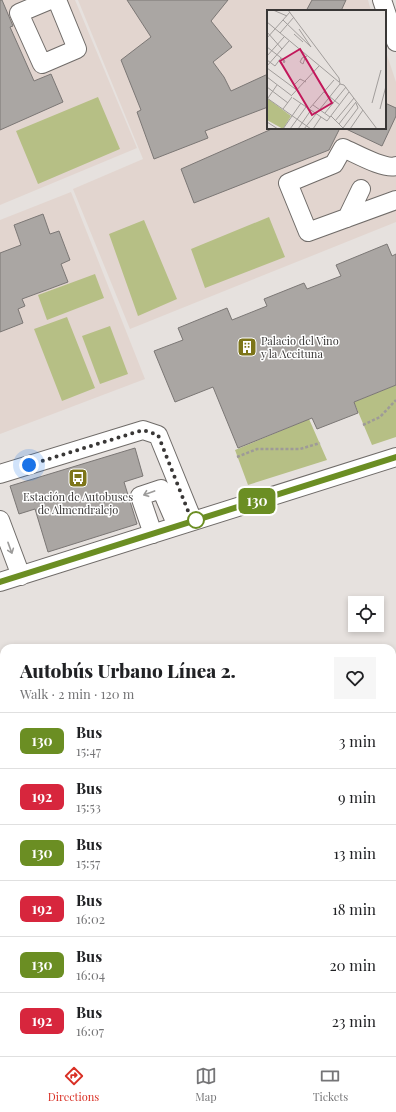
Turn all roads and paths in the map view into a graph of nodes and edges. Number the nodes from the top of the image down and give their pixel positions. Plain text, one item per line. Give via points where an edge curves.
1 (50, 0) edge
2 (57, 0) edge
3 (382, 0) edge
4 (385, 10) edge
5 (386, 12) edge
6 (396, 42) edge
7 (395, 171) edge
8 (361, 190) dead end
9 (396, 200) edge
10 (347, 218) junction
11 (396, 400) edge
12 (363, 425) dead end
13 (320, 444) dead end
14 (237, 457) dead end
15 (396, 457) edge
16 (0, 474) edge
17 (0, 520) edge
18 (185, 524) junction
19 (153, 534) junction
20 (21, 576) junction
21 (0, 582) edge

1 - 2 street via 19,13 42,64 77,49
3 - 4 street
5 - 6 street
7 - 10 street via 343,148 334,164 288,183 308,232
8 - 10 street
9 - 10 street
11 - 12 path via 380,417
13 - 14 path via 300,449 257,449
15 - 18 street
16 - 18 street via 143,430 158,435
17 -> 20 street
18 - 19 street
18 -> 19 street via 161,489 140,496
19 - 20 street
20 - 21 street

